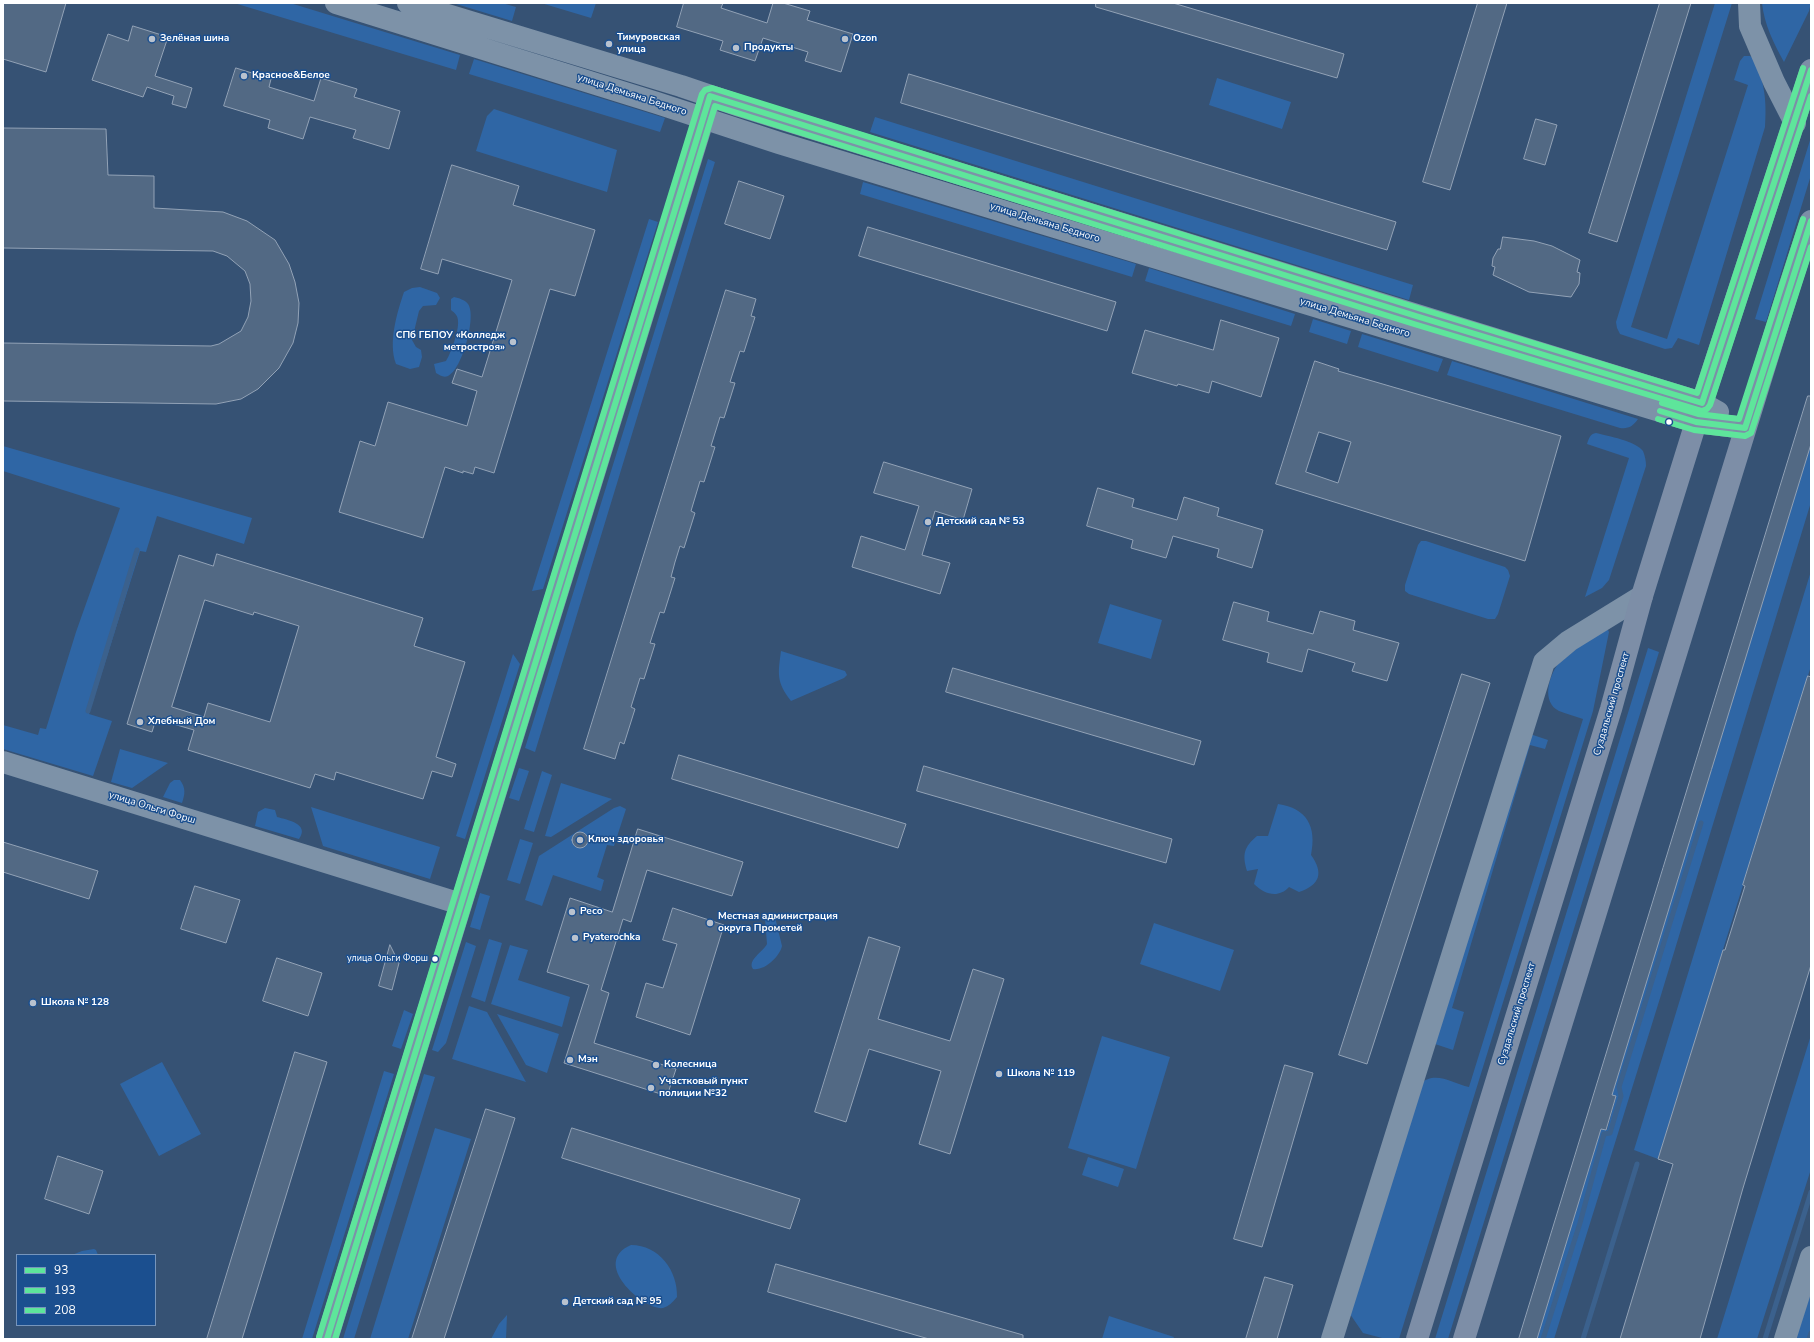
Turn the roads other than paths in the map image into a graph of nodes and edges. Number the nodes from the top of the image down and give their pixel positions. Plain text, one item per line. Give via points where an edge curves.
1 (336, 3) edge
2 (408, 3) edge
3 (1749, 3) edge
4 (1811, 70) edge
5 (710, 96) junction
6 (704, 118) junction
7 (1795, 123) junction
8 (1811, 221) edge
9 (1699, 412) junction
10 (1745, 428) junction
11 (1642, 596) junction
12 (3, 762) edge
13 (461, 904) junction
14 (1811, 1257) edge
15 (327, 1339) edge
16 (1332, 1339) edge
17 (1417, 1339) edge
18 (1464, 1339) edge
19 (1785, 1339) edge

1 - 6 street, улица Демьяна Бедного
2 - 5 street, улица Демьяна Бедного
3 - 7 street via 1750,26
4 - 7 main road, Суздальский проспект
5 - 6 street
5 - 9 street, улица Демьяна Бедного via 1401,311
6 - 9 street, улица Демьяна Бедного via 786,145
6 - 13 street
7 - 9 main road, Суздальский проспект
8 - 10 main road
9 - 10 street, улица Демьяна Бедного
9 - 11 main road, Суздальский проспект
10 - 18 main road
11 - 16 street via 1569,641 1544,662
11 - 17 main road, Суздальский проспект via 1611,709
12 - 13 street, улица Ольги Форш
13 - 15 street
14 - 19 street

